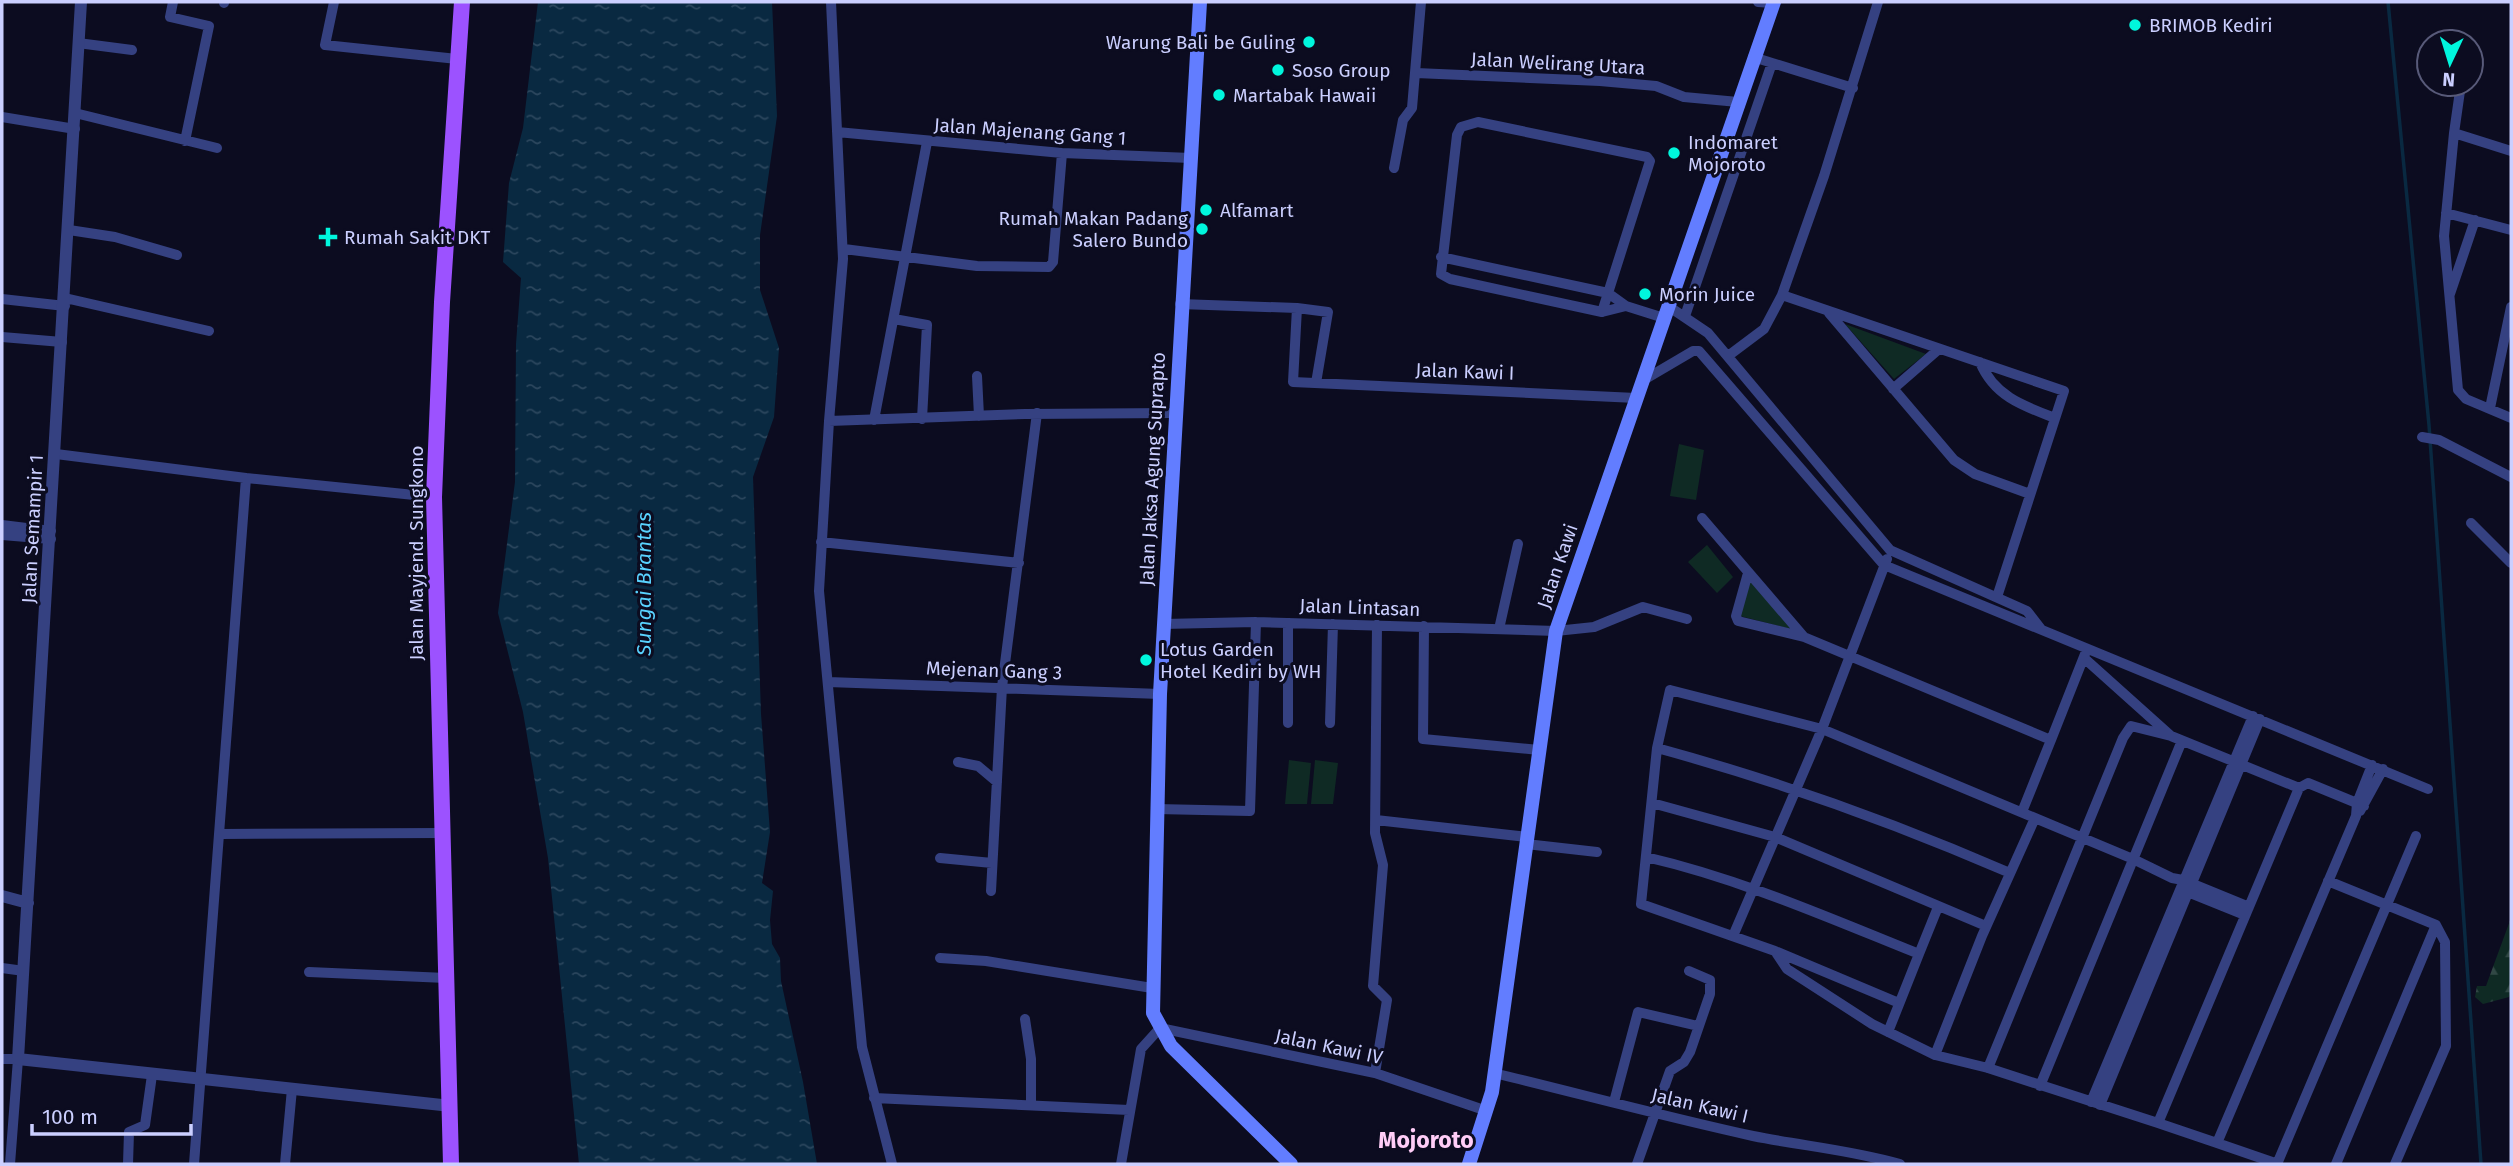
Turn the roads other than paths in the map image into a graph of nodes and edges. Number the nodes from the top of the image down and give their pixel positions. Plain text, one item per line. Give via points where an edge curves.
1 (81, 2) edge
2 (173, 2) edge
3 (334, 2) edge
4 (462, 2) edge
5 (831, 2) edge
6 (1200, 2) edge
7 (1421, 2) edge
8 (1768, 2) edge
9 (1878, 2) edge
10 (78, 43) junction
11 (132, 50) dead end
12 (1753, 57) junction
13 (457, 59) junction
14 (1772, 63) junction
15 (1416, 73) junction
16 (1853, 88) junction
17 (2459, 98) edge
18 (1738, 102) junction
19 (75, 114) junction
20 (2, 117) edge
21 (75, 129) junction
22 (843, 132) junction
23 (2454, 133) junction
24 (185, 141) junction
25 (927, 142) junction
26 (217, 148) dead end
27 (2511, 151) edge
28 (1062, 153) junction
29 (1191, 158) junction
30 (1394, 168) dead end
31 (2446, 213) junction
32 (2474, 220) junction
33 (69, 230) junction
34 (2511, 230) edge
35 (844, 249) junction
36 (177, 254) dead end
37 (905, 257) junction
38 (1441, 257) junction
39 (1608, 293) junction
40 (1782, 295) junction
41 (2449, 298) junction
42 (2, 299) edge
43 (65, 302) junction
44 (1180, 304) junction
45 (1626, 306) junction
46 (2511, 307) edge
47 (1297, 309) junction
48 (1602, 312) junction
49 (1666, 312) junction
50 (1829, 313) junction
51 (1685, 316) junction
52 (894, 319) junction
53 (209, 331) dead end
54 (2, 337) edge
55 (62, 342) junction
56 (1938, 349) junction
57 (1728, 356) junction
58 (1980, 362) junction
59 (977, 376) dead end
60 (1642, 382) junction
61 (1316, 383) junction
62 (1752, 386) junction
63 (1893, 388) junction
64 (1740, 397) junction
65 (1636, 398) junction
66 (2490, 408) junction
67 (1174, 413) junction
68 (1037, 414) junction
69 (979, 416) junction
70 (2055, 418) junction
71 (2511, 418) edge
72 (922, 419) junction
73 (874, 420) junction
74 (829, 421) junction
75 (2427, 438) dead end
76 (56, 454) junction
77 (2511, 477) edge
78 (246, 478) junction
79 (2030, 494) junction
80 (434, 497) junction
81 (1702, 518) dead end
82 (2471, 523) dead end
83 (2, 524) edge
84 (2, 535) edge
85 (51, 535) junction
86 (821, 542) junction
87 (1518, 544) dead end
88 (1890, 550) junction
89 (1019, 563) junction
90 (2511, 563) edge
91 (1884, 565) junction
92 (1748, 573) junction
93 (1997, 597) junction
94 (1687, 619) dead end
95 (1256, 622) junction
96 (1288, 622) junction
97 (1333, 624) junction
98 (1163, 625) junction
99 (1377, 625) junction
100 (1424, 626) junction
101 (1499, 629) junction
102 (2041, 629) junction
103 (1556, 631) junction
104 (1804, 637) junction
105 (2086, 653) junction
106 (1851, 656) junction
107 (828, 682) junction
108 (1002, 687) junction
109 (1160, 694) junction
110 (2257, 718) junction
111 (1288, 723) dead end
112 (1330, 723) dead end
113 (1822, 729) junction
114 (2176, 739) junction
115 (2051, 740) junction
116 (1657, 748) junction
117 (1539, 750) junction
118 (958, 762) dead end
119 (2237, 765) junction
120 (2377, 767) junction
121 (997, 782) junction
122 (1796, 788) junction
123 (2299, 788) junction
124 (2428, 789) dead end
125 (1651, 803) junction
126 (2360, 805) junction
127 (1156, 809) junction
128 (2022, 812) junction
129 (2035, 818) junction
130 (1376, 820) junction
131 (443, 833) junction
132 (221, 834) junction
133 (2416, 836) dead end
134 (1775, 837) junction
135 (2083, 838) junction
136 (1527, 840) junction
137 (1597, 852) dead end
138 (1646, 858) junction
139 (940, 859) dead end
140 (2133, 859) junction
141 (992, 863) junction
142 (2010, 873) junction
143 (2328, 881) junction
144 (2184, 885) junction
145 (1753, 888) junction
146 (991, 891) dead end
147 (2, 896) edge
148 (28, 903) junction
149 (2386, 905) junction
150 (1938, 907) junction
151 (2247, 911) junction
152 (2435, 925) junction
153 (1986, 926) junction
154 (1733, 936) junction
155 (1774, 951) junction
156 (1919, 954) junction
157 (940, 958) dead end
158 (2, 968) edge
159 (23, 971) junction
160 (1689, 971) dead end
161 (309, 972) dead end
162 (446, 978) junction
163 (1152, 988) junction
164 (1899, 1003) junction
165 (1025, 1019) dead end
166 (1698, 1026) junction
167 (1160, 1028) junction
168 (1888, 1032) junction
169 (1935, 1055) junction
170 (2, 1059) edge
171 (18, 1059) junction
172 (1988, 1068) junction
173 (1375, 1073) junction
174 (1494, 1073) junction
175 (152, 1075) junction
176 (202, 1079) junction
177 (2040, 1086) junction
178 (292, 1089) junction
179 (874, 1098) junction
180 (1614, 1102) junction
181 (2095, 1104) junction
182 (451, 1105) junction
183 (1031, 1105) junction
184 (1129, 1110) junction
185 (1487, 1111) junction
186 (1655, 1114) junction
187 (8, 1123) edge
188 (2158, 1123) junction
189 (2217, 1143) junction
190 (10, 1164) edge
191 (128, 1164) edge
192 (194, 1164) edge
193 (285, 1164) edge
194 (451, 1164) edge
195 (892, 1164) edge
196 (1121, 1164) edge
197 (1291, 1164) edge
198 (1469, 1164) edge
199 (1637, 1164) edge
200 (1900, 1164) edge
201 (2278, 1164) edge
202 (2336, 1164) edge
203 (2395, 1164) edge

1 - 10 street, Jalan Semampir 1
2 - 24 street via 170,17 209,26
3 - 13 street via 325,45
4 - 13 main road, Jalan Mayjend. Sungkono
5 - 22 street
6 - 29 main road, Jalan Jaksa Agung Suprapto
7 - 15 street
8 - 12 main road, Jalan Kawi
9 - 16 street
10 - 11 street
10 - 19 street, Jalan Semampir 1
12 - 14 street
12 - 18 main road, Jalan Kawi
13 - 80 main road, Jalan Mayjend. Sungkono
14 - 16 street
14 - 51 street
15 - 18 street, Jalan Welirang Utara via 1656,86 1684,97
15 - 30 street via 1412,108 1403,120
16 - 40 street
17 - 23 street
18 - 49 main road, Jalan Kawi
19 - 21 street, Jalan Semampir 1
19 - 24 street
20 - 21 street
21 - 33 street, Jalan Semampir 1
22 - 25 street, Jalan Majenang Gang 1
22 - 35 street
23 - 27 street
23 - 31 street
24 - 26 street
25 - 28 street, Jalan Majenang Gang 1
25 - 37 street
28 - 29 street, Jalan Majenang Gang 1
28 - 37 street via 1049,267 977,266
29 - 44 main road, Jalan Jaksa Agung Suprapto
31 - 32 street
31 - 41 street
32 - 34 street
32 - 41 street
33 - 36 street
33 - 43 street, Jalan Semampir 1
35 - 37 street
35 - 74 street
37 - 52 street
38 - 39 street
38 - 39 street via 1461,127 1478,122 1577,140 1650,161
38 - 48 street via 1441,274 1450,279
39 - 45 street
39 - 48 street
40 - 50 street
40 - 57 street via 1764,329
41 - 66 street via 2458,390 2466,399
42 - 43 street
43 - 53 street
43 - 55 street, Jalan Semampir 1
44 - 47 street
44 - 67 main road, Jalan Jaksa Agung Suprapto
45 - 48 street
45 - 49 street
46 - 66 street
47 - 61 street, Jalan Kawi I via 1292,382
47 - 61 street via 1328,312
49 - 51 street
49 - 60 main road, Jalan Kawi
50 - 56 street
50 - 63 street
51 - 57 street via 1709,333
52 - 72 street via 927,325
52 - 73 street
54 - 55 street
55 - 76 street, Jalan Semampir 1
56 - 58 street
56 - 63 street
57 - 62 street
58 - 70 street via 1996,388 2014,402
58 - 70 street via 2060,388 2064,391
59 - 69 street
60 - 64 street via 1696,350
60 - 65 main road, Jalan Kawi
61 - 65 street, Jalan Kawi I
62 - 64 street
62 - 88 street
63 - 79 street via 1954,460 1975,474
64 - 91 street
65 - 103 main road, Jalan Kawi
66 - 71 street
67 - 68 street
67 - 98 main road, Jalan Jaksa Agung Suprapto
68 - 69 street
68 - 89 street
69 - 72 street
70 - 79 street
72 - 73 street
73 - 74 street
74 - 86 street
75 - 77 street
76 - 78 street
76 - 85 street, Jalan Semampir 1
78 - 80 street
78 - 132 street
79 - 93 street
80 - 131 main road, Jalan Mayjend. Sungkono
81 - 92 street
82 - 90 street
83 - 85 street
84 - 85 street
85 - 148 street, Jalan Semampir 1
86 - 89 street
86 - 107 street via 819,591
87 - 101 street
88 - 91 street
88 - 93 street
89 - 108 street
91 - 102 street
91 - 106 street
92 - 104 street
92 - 104 street via 1738,621
93 - 102 street via 2027,611
94 - 103 street, Jalan Lintasan via 1643,607 1594,626
95 - 96 street, Jalan Lintasan
95 - 98 street, Jalan Lintasan
95 - 127 street via 1250,811
96 - 97 street, Jalan Lintasan
96 - 111 street
97 - 99 street, Jalan Lintasan
97 - 112 street
98 - 109 main road, Jalan Jaksa Agung Suprapto
99 - 100 street, Jalan Lintasan
99 - 130 street
100 - 101 street, Jalan Lintasan
100 - 117 street via 1423,740
101 - 103 street, Jalan Lintasan
102 - 105 street
103 - 117 main road, Jalan Kawi
104 - 106 street
105 - 110 street
105 - 114 street
105 - 115 street
106 - 113 street
106 - 115 street
107 - 108 street, Mejenan Gang 3
107 - 179 street via 862,1047
108 - 109 street, Mejenan Gang 3
108 - 121 street
109 - 127 main road, Jalan Jaksa Agung Suprapto
110 - 119 street
110 - 120 street
113 - 116 street via 1670,690
113 - 122 street
113 - 128 street
114 - 119 street
114 - 135 street via 2135,726 2128,728
114 - 140 street
115 - 128 street
116 - 122 street
116 - 125 street
117 - 136 main road, Jalan Kawi
118 - 121 street via 978,766
119 - 123 street
119 - 144 street
120 - 124 street
120 - 126 street
121 - 141 street
122 - 134 street
122 - 142 street
123 - 126 street via 2308,783
123 - 151 street
125 - 134 street
125 - 138 street
126 - 143 street
127 - 163 main road, Jalan Jaksa Agung Suprapto
128 - 129 street
129 - 135 street
129 - 142 street
130 - 136 street
130 - 173 street via 1383,866 1373,986 1387,1000
131 - 132 street
131 - 162 main road, Jalan Mayjend. Sungkono
132 - 176 street
133 - 149 street
134 - 145 street
134 - 150 street
135 - 140 street
135 - 172 street
136 - 137 street
136 - 174 main road, Jalan Kawi
138 - 145 street
138 - 154 street via 1642,905
139 - 141 street
140 - 144 street
140 - 177 street
141 - 146 street
142 - 153 street
143 - 149 street
143 - 189 street
144 - 151 street
144 - 181 street
145 - 154 street
145 - 156 street
147 - 148 street
148 - 159 street, Jalan Semampir 1
149 - 152 street
149 - 201 street
150 - 153 street
150 - 156 street
151 - 188 street
152 - 202 street
152 - 203 street via 2445,942 2446,1046
153 - 169 street
154 - 155 street
155 - 164 street
155 - 168 street via 1787,969
156 - 164 street
157 - 163 street
158 - 159 street
159 - 171 street, Jalan Semampir 1
160 - 166 street via 1711,982
161 - 162 street
162 - 182 main road, Jalan Mayjend. Sungkono
163 - 167 main road, Jalan Jaksa Agung Suprapto via 1153,1013
164 - 168 street
165 - 183 street
166 - 180 street via 1638,1012
166 - 186 street via 1684,1062 1670,1072
167 - 173 street, Jalan Kawi IV
167 - 184 street via 1141,1049
167 - 197 main road via 1171,1046
168 - 169 street
169 - 172 street
170 - 171 street
171 - 175 street
171 - 187 street
172 - 177 street
173 - 185 street, Jalan Kawi IV
174 - 180 street, Jalan Kawi I
174 - 185 main road, Jalan Kawi
175 - 176 street
175 - 191 street via 145,1125 129,1132
176 - 178 street
176 - 192 street
177 - 181 street
178 - 182 street
178 - 193 street
179 - 183 street
179 - 195 street
180 - 186 street, Jalan Kawi I
181 - 188 street
182 - 194 main road, Jalan Mayjend. Sungkono
183 - 184 street
184 - 196 street
185 - 198 main road, Jalan Kawi
186 - 199 street
186 - 200 street, Jalan Kawi I via 1856,1151
187 - 190 street
188 - 189 street
189 - 201 street

